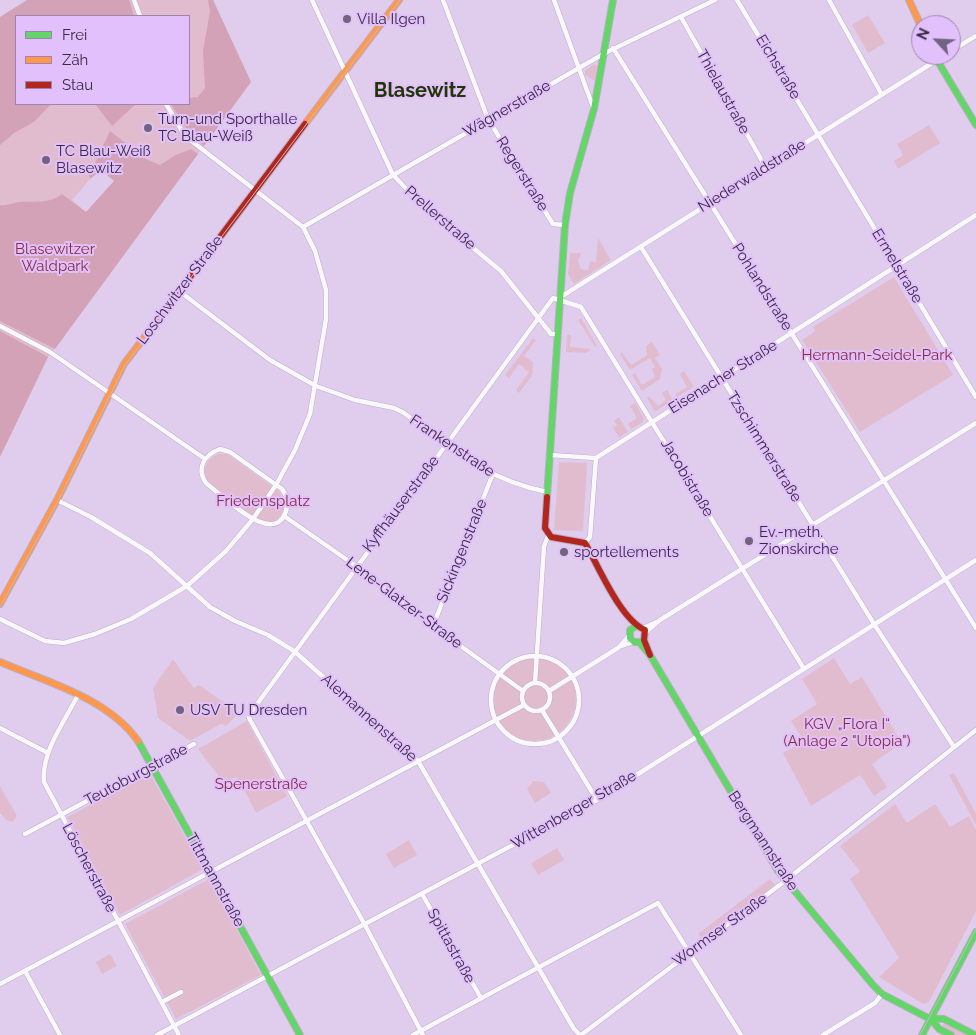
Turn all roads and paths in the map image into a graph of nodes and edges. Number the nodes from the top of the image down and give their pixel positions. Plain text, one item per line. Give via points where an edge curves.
1 (134, 0) edge
2 (312, 0) edge
3 (399, 0) edge
4 (443, 0) edge
5 (554, 0) edge
6 (613, 0) edge
7 (715, 0) edge
8 (737, 0) edge
9 (829, 0) edge
10 (908, 0) edge
11 (140, 15) edge
12 (916, 15) edge
13 (681, 17) junction
14 (976, 36) edge
15 (961, 45) edge
16 (613, 48) junction
17 (605, 53) junction
18 (926, 65) edge
19 (940, 65) edge
20 (579, 67) junction
21 (346, 70) junction
22 (882, 95) junction
23 (167, 105) edge
24 (594, 109) junction
25 (488, 119) junction
26 (976, 125) edge
27 (819, 135) junction
28 (766, 168) junction
29 (393, 175) junction
30 (254, 190) junction
31 (710, 203) junction
32 (976, 215) edge
33 (565, 225) junction
34 (303, 227) junction
35 (641, 246) junction
36 (897, 267) junction
37 (178, 291) junction
38 (560, 298) junction
39 (538, 317) junction
40 (0, 326) edge
41 (557, 334) junction
42 (791, 334) junction
43 (722, 378) junction
44 (316, 386) junction
45 (110, 392) junction
46 (976, 397) edge
47 (653, 422) junction
48 (976, 423) edge
49 (446, 445) junction
50 (550, 455) junction
51 (596, 458) junction
52 (205, 460) junction
53 (492, 476) junction
54 (884, 480) junction
55 (276, 485) junction
56 (547, 492) junction
57 (57, 500) junction
58 (284, 516) junction
59 (253, 519) junction
60 (813, 525) junction
61 (548, 536) junction
62 (585, 543) junction
63 (976, 560) edge
64 (356, 566) junction
65 (742, 569) junction
66 (946, 579) junction
67 (187, 586) junction
68 (0, 604) edge
69 (0, 619) edge
70 (874, 624) junction
71 (433, 626) junction
72 (976, 628) edge
73 (639, 629) junction
74 (637, 640) junction
75 (294, 651) junction
76 (537, 656) junction
77 (0, 662) edge
78 (804, 669) junction
79 (499, 674) junction
80 (572, 676) junction
81 (535, 683) junction
82 (548, 691) junction
83 (524, 692) junction
84 (77, 697) junction
85 (524, 705) junction
86 (542, 710) junction
87 (496, 720) junction
88 (0, 728) edge
89 (976, 730) edge
90 (558, 736) junction
91 (698, 736) junction
92 (194, 744) dead end
93 (954, 747) junction
94 (48, 753) junction
95 (418, 761) junction
96 (153, 766) junction
97 (596, 800) junction
98 (61, 816) junction
99 (306, 822) junction
100 (25, 834) dead end
101 (479, 864) junction
102 (210, 871) junction
103 (785, 881) junction
104 (422, 894) junction
105 (118, 922) junction
106 (365, 925) junction
107 (976, 932) edge
108 (690, 953) junction
109 (538, 967) junction
110 (25, 971) junction
111 (268, 977) junction
112 (0, 984) edge
113 (181, 992) dead end
114 (882, 994) junction
115 (481, 998) junction
116 (162, 1002) junction
117 (930, 1018) junction
118 (174, 1026) junction
119 (422, 1033) edge
120 (60, 1035) edge
121 (157, 1035) edge
122 (180, 1035) edge
123 (300, 1035) edge
124 (413, 1035) edge
125 (580, 1035) edge
126 (741, 1035) edge
127 (823, 1035) edge
128 (922, 1035) edge
129 (951, 1035) edge
130 (975, 1035) edge

1 - 11 street
2 - 21 street, Prellerstraße
3 - 21 street, Loschwitzer Straße
4 - 25 street, Regerstraße
5 - 20 street
6 - 17 street
7 - 13 street, Wägnerstraße
8 - 27 street, Eichstraße
9 - 22 street
10 - 12 street
13 - 16 street, Wägnerstraße
13 - 28 street, Thielaustraße
14 - 15 street
16 - 17 street, Wägnerstraße
16 - 31 street, Pohlandstraße
17 - 20 street, Wägnerstraße
17 - 24 street
18 - 22 street, Niederwaldstraße
19 - 26 street
20 - 24 street
20 - 25 street, Wägnerstraße
21 - 29 street, Prellerstraße
21 - 30 street, Loschwitzer Straße
22 - 27 street, Niederwaldstraße
23 - 30 street via 185,136
24 - 33 street via 570,193
25 - 29 street, Wägnerstraße
25 - 33 street, Regerstraße via 553,224
27 - 28 street, Niederwaldstraße
27 - 36 street, Ermelstraße
28 - 31 street, Niederwaldstraße
29 - 34 street, Wägnerstraße
29 - 39 street, Prellerstraße via 426,209 501,271
30 - 34 street
30 - 37 street, Loschwitzer Straße
31 - 35 street, Niederwaldstraße
31 - 42 street, Pohlandstraße
32 - 36 street, Eisenacher Straße
33 - 38 street
34 - 44 street via 315,251 326,290 326,319
35 - 38 street, Niederwaldstraße
35 - 43 street, Tzschimmerstraße
36 - 42 street, Eisenacher Straße
36 - 46 street, Ermelstraße
37 - 44 street, Frankenstraße via 270,360
37 - 45 street, Loschwitzer Straße via 124,364
38 - 39 street, Kyffhäuserstraße via 553,298
38 - 41 street
38 - 47 street, Jacobistraße via 581,306
39 - 41 street, Prellerstraße via 551,334
39 - 49 street, Kyffhäuserstraße
40 - 45 street via 50,352
41 - 50 street
42 - 43 street, Eisenacher Straße
42 - 54 street, Pohlandstraße
43 - 47 street, Eisenacher Straße
43 - 60 street, Tzschimmerstraße
44 - 49 street, Frankenstraße via 355,400 394,408
44 - 55 street via 310,414
45 - 52 street
45 - 57 street, Loschwitzer Straße
47 - 51 street, Eisenacher Straße
47 - 65 street, Jacobistraße
48 - 54 street
49 - 53 street, Frankenstraße
49 - 64 street, Kyffhäuserstraße
50 - 51 street
50 - 56 street
51 - 62 street via 590,537
52 - 55 street via 214,452 225,450
52 - 59 street via 201,470 206,484
53 - 56 street, Frankenstraße
53 - 71 street, Sickingenstraße
54 - 60 street
54 - 66 street, Pohlandstraße
55 - 58 street via 288,499
55 - 59 street
56 - 61 street via 545,528
57 - 67 street, Alemannenstraße via 150,553
57 - 68 street, Loschwitzer Straße
58 - 59 street via 274,524 263,524
58 - 64 street, Lene-Glatzer-Straße
59 - 67 street via 226,551
60 - 65 street
60 - 70 street, Tzschimmerstraße
61 - 62 street
61 - 76 street via 544,546
62 - 73 street via 625,613
63 - 66 street, Wittenberger Straße
64 - 71 street, Lene-Glatzer-Straße
64 - 75 street, Kyffhäuserstraße
65 - 73 street via 660,620
65 - 78 street, Jacobistraße
66 - 70 street, Wittenberger Straße
66 - 72 street, Pohlandstraße
67 - 69 street via 131,619 64,643 45,641
67 - 75 street, Alemannenstraße via 210,607
70 - 78 street, Wittenberger Straße
70 - 93 street, Tzschimmerstraße
71 - 79 street, Lene-Glatzer-Straße
73 - 74 street
73 - 74 street
74 - 80 street
74 - 91 street, Bergmannstraße via 650,655
75 - 95 street, Alemannenstraße
75 - 99 street, Kyffhäuserstraße via 249,718
76 - 79 street via 513,662
76 - 80 street via 554,660
76 - 81 street
77 - 84 street, Tittmannstraße
78 - 91 street, Wittenberger Straße
79 - 83 street, Lene-Glatzer-Straße
79 - 87 street via 491,696
80 - 82 street
80 - 90 street via 578,695 577,712 570,726
81 - 82 street
81 - 83 street
82 - 86 street via 548,704
83 - 85 street
84 - 94 street, Löscherstraße
84 - 96 street, Tittmannstraße via 100,707 127,726
85 - 86 street via 530,710
85 - 87 street
86 - 90 street
87 - 90 street via 508,734 522,742 539,743
87 - 95 street
88 - 94 street
89 - 93 street, Wormser Straße
90 - 97 street
91 - 97 street, Wittenberger Straße
91 - 103 street, Bergmannstraße
92 - 96 street, Teutoburgstraße
93 - 103 street, Wormser Straße
94 - 98 street, Löscherstraße via 44,782
95 - 99 street
95 - 101 street, Alemannenstraße
96 - 98 street, Teutoburgstraße
96 - 102 street, Tittmannstraße
97 - 101 street, Wittenberger Straße
98 - 100 street, Teutoburgstraße
98 - 105 street, Löscherstraße
99 - 102 street
99 - 106 street
101 - 104 street, Wittenberger Straße
101 - 109 street, Alemannenstraße
102 - 105 street
102 - 111 street, Tittmannstraße
103 - 108 street, Wormser Straße
103 - 114 street, Bergmannstraße
104 - 106 street, Wittenberger Straße
104 - 115 street, Spittastraße
105 - 110 street
105 - 116 street, Löscherstraße
106 - 111 street, Wittenberger Straße
106 - 119 street
107 - 117 street
108 - 109 street via 658,903
108 - 125 street, Wormser Straße
108 - 126 street
109 - 115 street
109 - 125 street, Alemannenstraße
110 - 112 street
110 - 120 street
111 - 118 street, Wittenberger Straße
111 - 123 street, Tittmannstraße
113 - 116 street
114 - 117 street, Bergmannstraße
114 - 127 street via 875,1003
115 - 119 street
116 - 118 street, Löscherstraße
117 - 128 street
117 - 129 street, Bergmannstraße via 939,1029
117 - 130 street, Bergmannstraße via 944,1019
118 - 121 street, Wittenberger Straße
118 - 122 street, Löscherstraße
119 - 124 street

